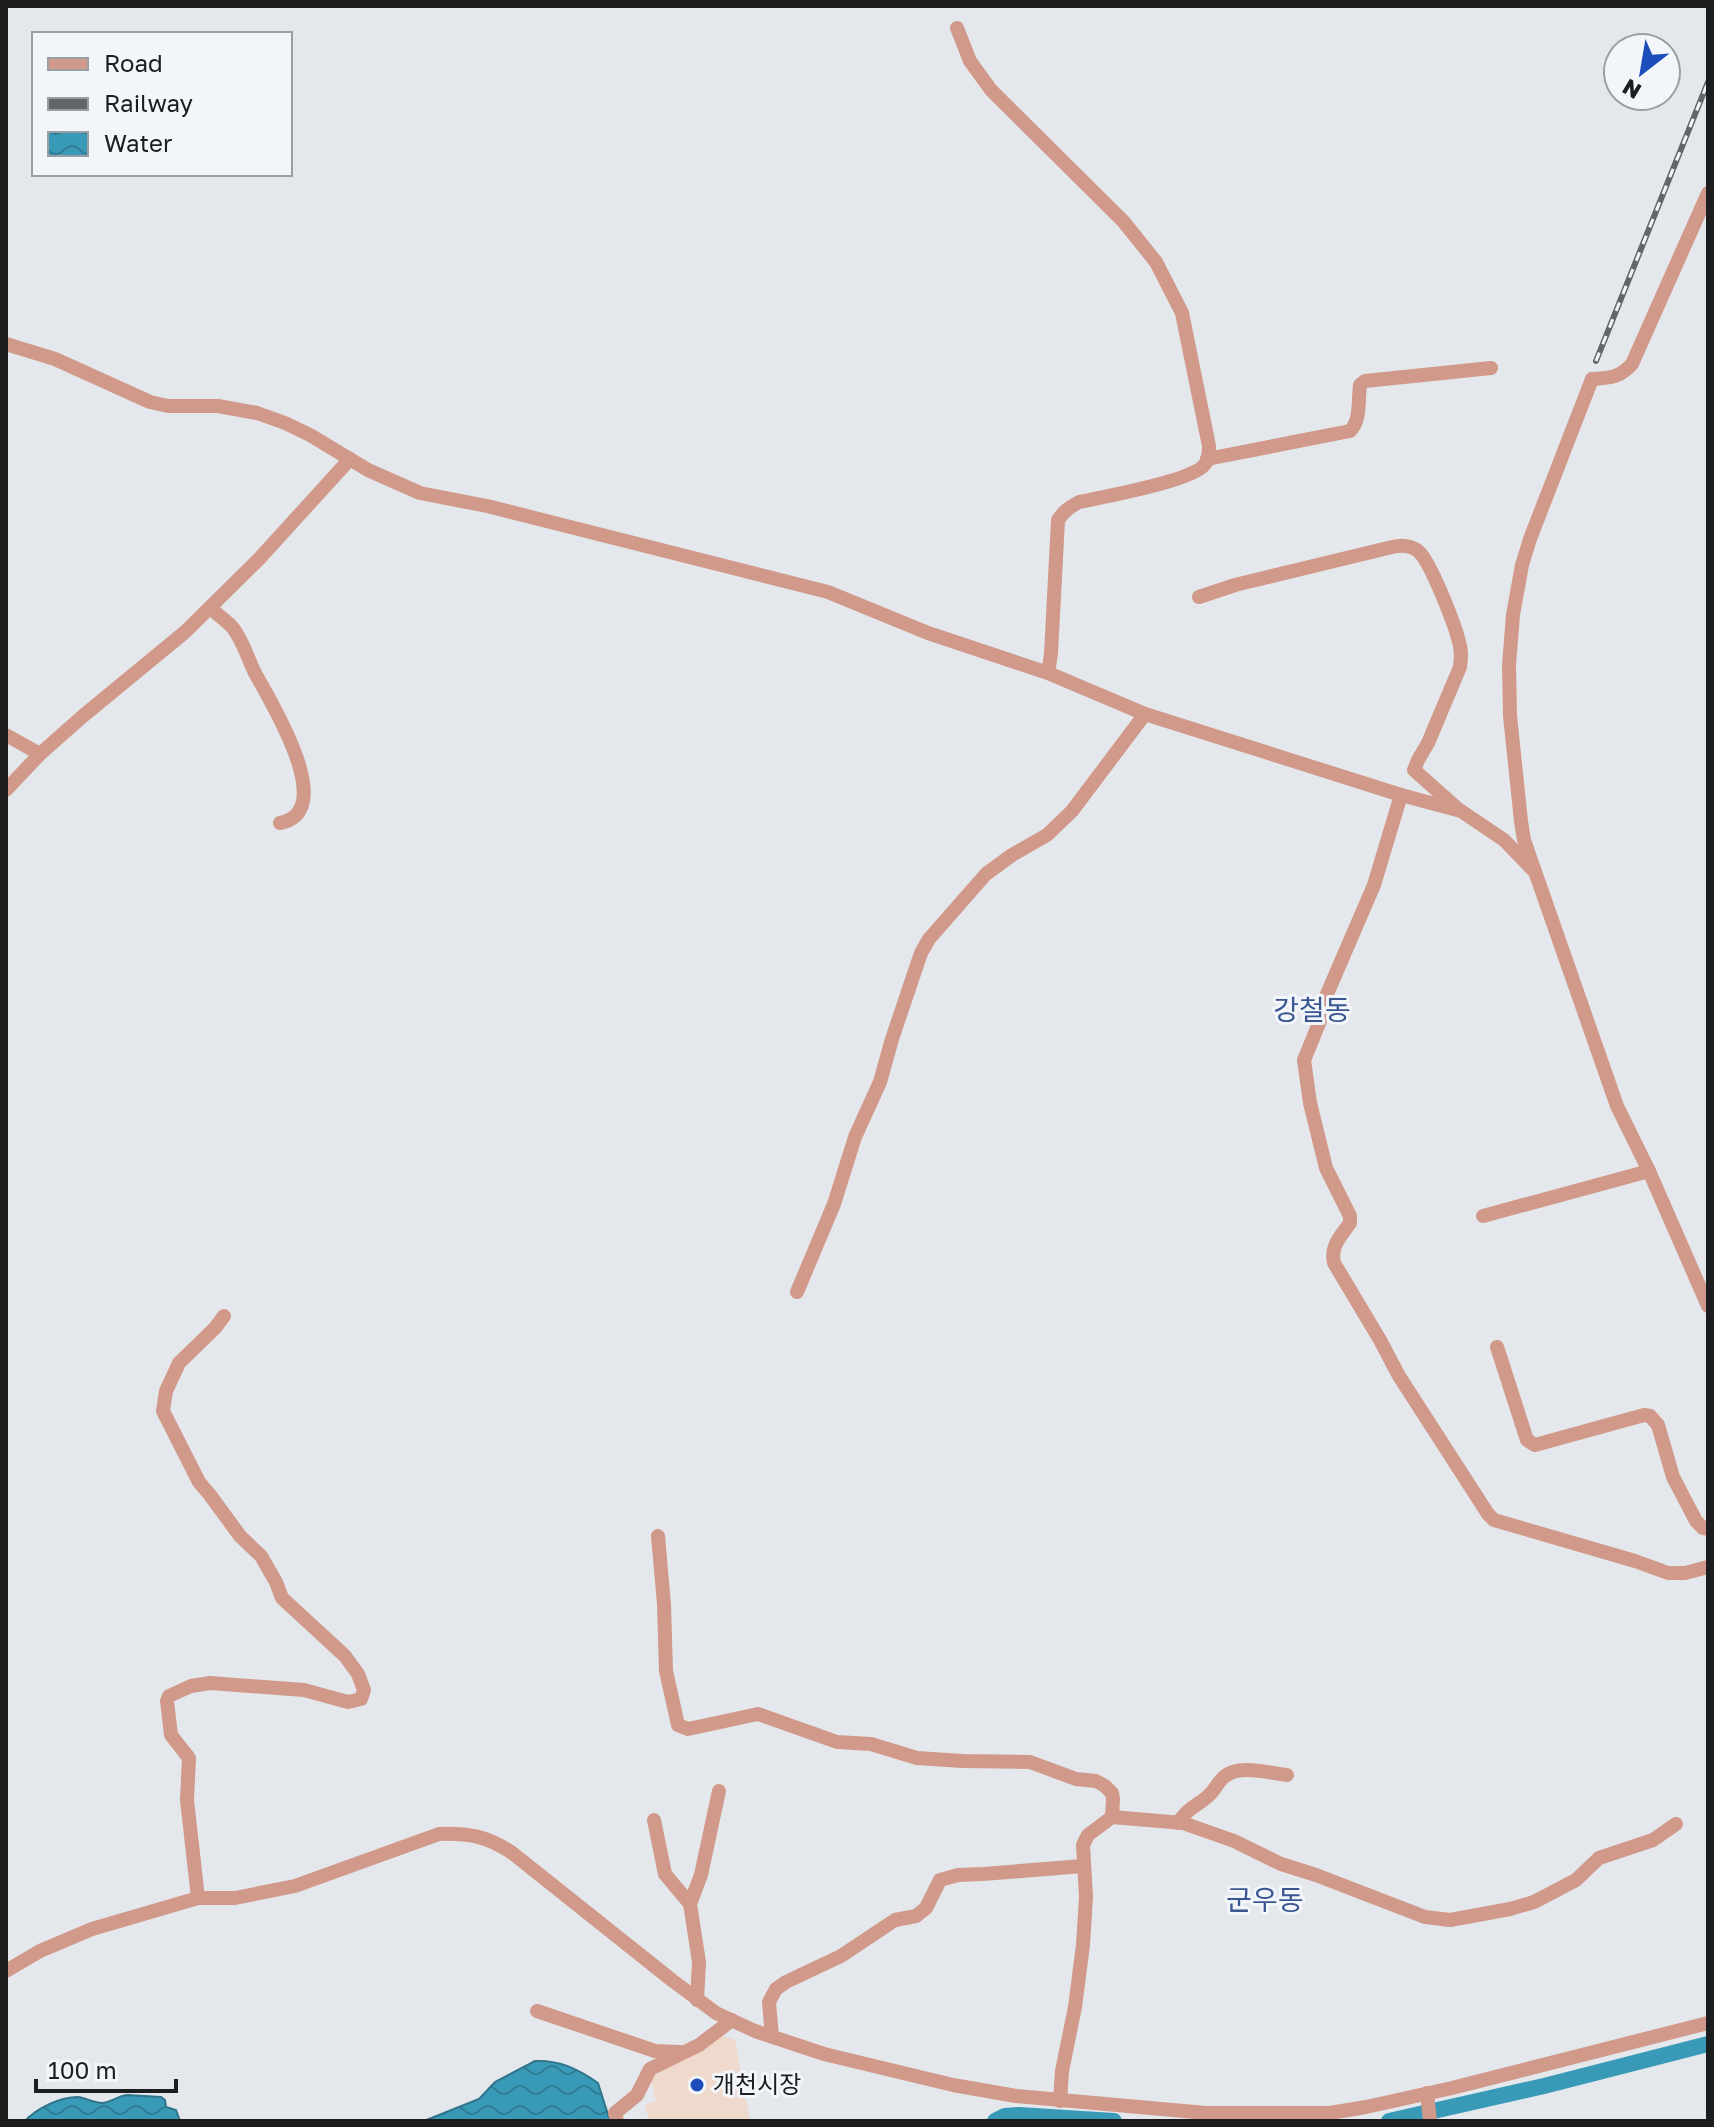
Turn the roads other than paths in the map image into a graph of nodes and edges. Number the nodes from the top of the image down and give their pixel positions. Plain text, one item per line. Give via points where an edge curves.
1 (957, 28) dead end
2 (1708, 193) edge
3 (6, 344) edge
4 (1491, 368) dead end
5 (350, 459) junction
6 (1207, 459) junction
7 (1199, 597) dead end
8 (210, 608) junction
9 (1048, 673) junction
10 (1145, 714) junction
11 (6, 735) edge
12 (40, 754) junction
13 (6, 790) edge
14 (1401, 795) junction
15 (1461, 811) junction
16 (280, 823) dead end
17 (1535, 872) junction
18 (1649, 1171) junction
19 (1483, 1216) dead end
20 (797, 1292) dead end
21 (1708, 1306) edge
22 (224, 1316) dead end
23 (1497, 1347) dead end
24 (1708, 1529) edge
25 (658, 1536) dead end
26 (1708, 1567) edge
27 (1287, 1775) dead end
28 (719, 1791) dead end
29 (1112, 1817) junction
30 (654, 1820) dead end
31 (1178, 1823) junction
32 (1676, 1824) dead end
33 (1083, 1866) junction
34 (198, 1898) junction
35 (690, 1904) junction
36 (6, 1971) edge
37 (697, 2000) junction
38 (537, 2011) dead end
39 (732, 2020) junction
40 (1708, 2023) edge
41 (772, 2037) junction
42 (685, 2052) junction
43 (1428, 2098) junction
44 (1060, 2101) junction
45 (1430, 2120) edge
46 (617, 2121) edge

1 - 6 street via 970,61 991,90 1123,221 1156,262 1182,313 1209,446
2 - 17 street via 1632,364 1623,373 1592,379 1522,565 1510,641 1510,716 1524,840
3 - 5 street via 55,359 150,402 257,413
4 - 6 street via 1365,381 1350,431
5 - 8 street
5 - 9 street via 420,493 828,592
6 - 9 street via 1200,469 1164,484 1079,502 1062,514
7 - 15 street via 1399,545 1418,551 1439,589 1462,654 1414,770
8 - 12 street
8 - 16 street via 233,629 300,766 299,811
9 - 10 street
10 - 14 street
10 - 20 street via 1060,824 986,874 929,939 880,1082
11 - 12 street
12 - 13 street
14 - 15 street
14 - 26 street via 1374,885 1304,1060 1326,1168 1350,1216 1332,1253 1334,1263 1399,1376 1494,1520 1668,1573
15 - 17 street via 1504,840
17 - 18 street via 1617,1106
18 - 19 street
18 - 21 street
22 - 34 street via 179,1363 163,1411 199,1482 261,1556 282,1598 345,1656 364,1690 361,1699 348,1702 304,1690 210,1683 169,1696 171,1735 189,1758 187,1800
23 - 24 street via 1532,1445 1650,1416 1658,1425 1673,1477 1696,1521
25 - 29 street via 666,1671 678,1725 688,1729 758,1714 837,1742 871,1744 917,1758 1030,1762 1105,1786 1112,1793
27 - 31 street via 1230,1772
28 - 35 street
29 - 31 street
29 - 33 street via 1088,1835
30 - 35 street via 665,1874
31 - 32 street via 1441,1920 1534,1902 1576,1880 1608,1853 1653,1840
33 - 41 street via 940,1880 916,1916 895,1920 860,1945 776,1989 769,2002
33 - 44 street via 1083,1945
34 - 36 street via 92,1929
34 - 37 street via 235,1898 295,1886 439,1834 483,1837 528,1864
35 - 37 street via 699,1962
37 - 39 street
38 - 42 street via 655,2051
39 - 41 street
39 - 42 street
40 - 43 street
41 - 44 street via 940,2082
42 - 46 street via 650,2069 637,2095 615,2113
43 - 44 street via 1315,2114 1206,2113
43 - 45 street

